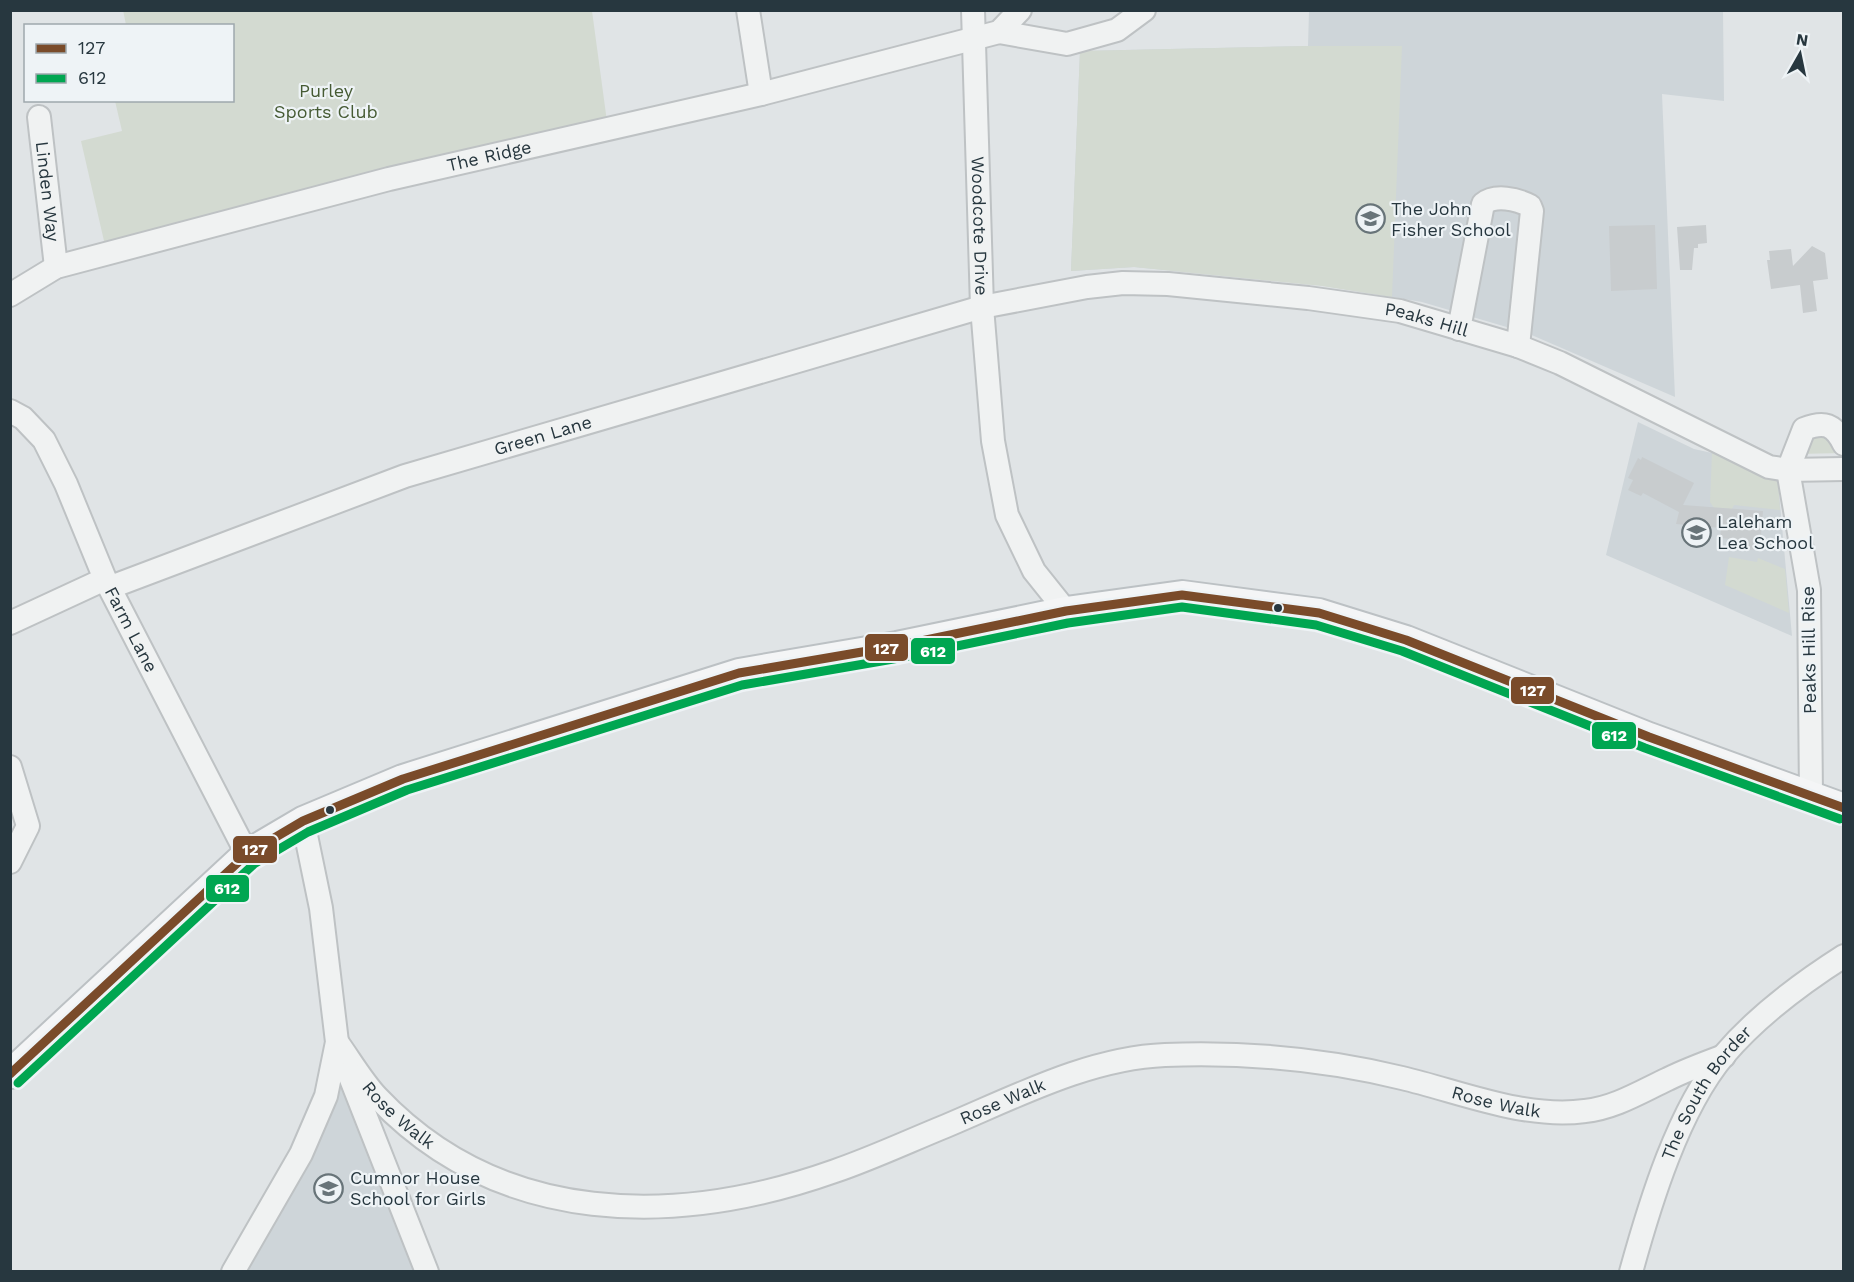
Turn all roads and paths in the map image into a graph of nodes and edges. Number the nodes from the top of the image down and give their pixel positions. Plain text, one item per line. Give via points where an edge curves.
1 (748, 10) edge
2 (973, 10) edge
3 (1020, 10) edge
4 (1144, 10) edge
5 (999, 32) junction
6 (975, 38) junction
7 (761, 94) junction
8 (39, 117) dead end
9 (56, 267) junction
10 (10, 295) edge
11 (982, 308) junction
12 (1459, 329) junction
13 (1518, 346) junction
14 (10, 411) edge
15 (1844, 444) edge
16 (1844, 469) edge
17 (1788, 470) junction
18 (108, 583) junction
19 (1066, 611) junction
20 (10, 623) edge
21 (10, 767) edge
22 (1811, 796) junction
23 (1844, 808) edge
24 (303, 820) junction
25 (248, 854) junction
26 (10, 862) edge
27 (1844, 956) edge
28 (337, 1042) junction
29 (1724, 1056) junction
30 (10, 1074) edge
31 (233, 1272) edge
32 (427, 1272) edge
33 (1631, 1272) edge

1 - 7 street
2 - 6 street, Woodcote Drive
3 - 5 street
4 - 5 street via 1117,30 1067,44
5 - 6 street, The Ridge
6 - 7 street, The Ridge
6 - 11 street, Woodcote Drive
7 - 9 street, The Ridge via 389,179
8 - 9 street, Linden Way
9 - 10 street, The Ridge
11 - 12 street, Peaks Hill via 1087,287 1168,284 1400,311
11 - 18 street, Green Lane via 405,476
11 - 19 street, Woodcote Drive via 993,441 1007,515 1034,571
12 - 13 street, Peaks Hill
12 - 13 street via 1483,204 1497,198 1524,203 1532,211
13 - 17 street, Peaks Hill via 1601,383 1744,456
14 - 18 street, Farm Lane via 23,418 44,440
15 - 17 street via 1830,425 1822,423 1804,429
16 - 17 street, Peaks Hill
17 - 22 street, Peaks Hill Rise via 1809,590
18 - 20 street, Green Lane
18 - 25 street, Farm Lane
19 - 22 main road via 1182,595 1319,613 1406,640 1649,737
19 - 24 main road via 740,673 403,779
21 - 26 street via 28,826
22 - 23 main road
24 - 25 main road
24 - 28 street via 321,908
25 - 30 main road
27 - 29 street, The South Border via 1790,993
28 - 29 street, Rose Walk via 375,1095 408,1126 456,1160 559,1200 634,1208 750,1195 836,1171 1026,1093 1132,1058 1216,1055 1325,1062 1513,1106 1586,1111 1618,1102
28 - 31 street via 326,1096 301,1154
28 - 32 street
29 - 33 street, The South Border via 1685,1119 1647,1214

